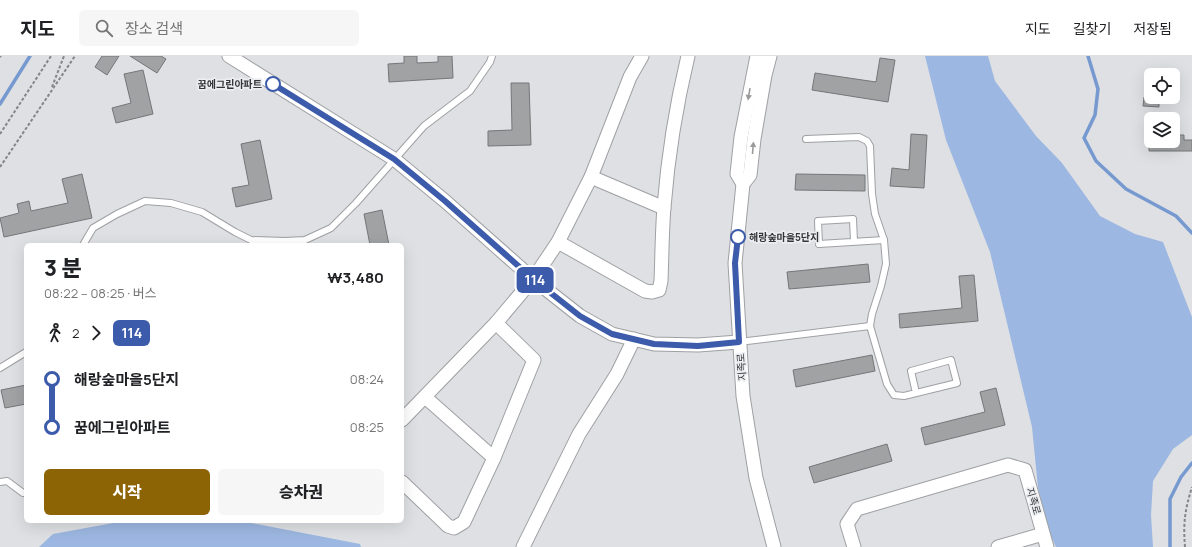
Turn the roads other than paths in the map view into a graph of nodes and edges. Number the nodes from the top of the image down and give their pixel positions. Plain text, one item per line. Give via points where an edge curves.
1 (229, 56) edge
2 (492, 56) edge
3 (642, 56) edge
4 (688, 56) edge
5 (757, 56) edge
6 (770, 56) edge
7 (806, 139) dead end
8 (394, 159) junction
9 (591, 177) junction
10 (743, 184) junction
11 (664, 208) junction
12 (884, 240) junction
13 (558, 242) junction
14 (854, 242) junction
15 (84, 243) edge
16 (533, 279) junction
17 (496, 323) junction
18 (870, 326) junction
19 (634, 339) junction
20 (739, 342) junction
21 (24, 353) edge
22 (0, 368) edge
23 (916, 393) junction
24 (425, 397) junction
25 (404, 418) edge
26 (494, 458) junction
27 (0, 482) edge
28 (404, 484) edge
29 (24, 493) edge
30 (1043, 534) junction
31 (522, 547) edge
32 (774, 547) edge
33 (854, 547) edge
34 (998, 547) edge
35 (1047, 547) edge

1 - 8 street
2 - 8 lane via 470,91 424,126
3 - 9 street via 630,77
4 - 11 street via 670,150
5 -> 10 street, 지족로 via 741,137 737,174
10 -> 6 street, 지족로 via 750,175 754,139
7 - 12 lane via 859,137 867,140 870,146 875,214
8 - 15 lane via 331,228 305,240 251,240 202,212 171,203 145,201 93,228
8 - 16 street
9 - 11 street
9 - 13 street
10 - 20 street, 지족로 via 735,263
11 - 13 street via 660,290 644,291
12 - 14 lane
12 - 18 lane via 886,264
13 - 16 street
14 - 14 lane via 853,219 818,221 819,244
16 - 17 street
16 - 19 street via 580,316 612,334
17 - 24 street
17 - 26 street via 534,360
18 - 20 lane
18 - 23 lane via 887,384 894,395
19 - 20 street via 654,344 698,346
19 - 31 street via 617,374 579,434
20 - 32 street, 지족로 via 742,396 756,478
21 - 22 lane
23 - 23 lane via 957,383 951,360 911,371
24 - 25 street
24 - 26 street
26 - 28 street via 464,522 454,528 448,526
27 - 29 lane via 7,481
30 - 33 street, 지족로 via 1025,470 1008,465 857,509 847,524
30 - 34 street
30 - 35 street, 지족로

